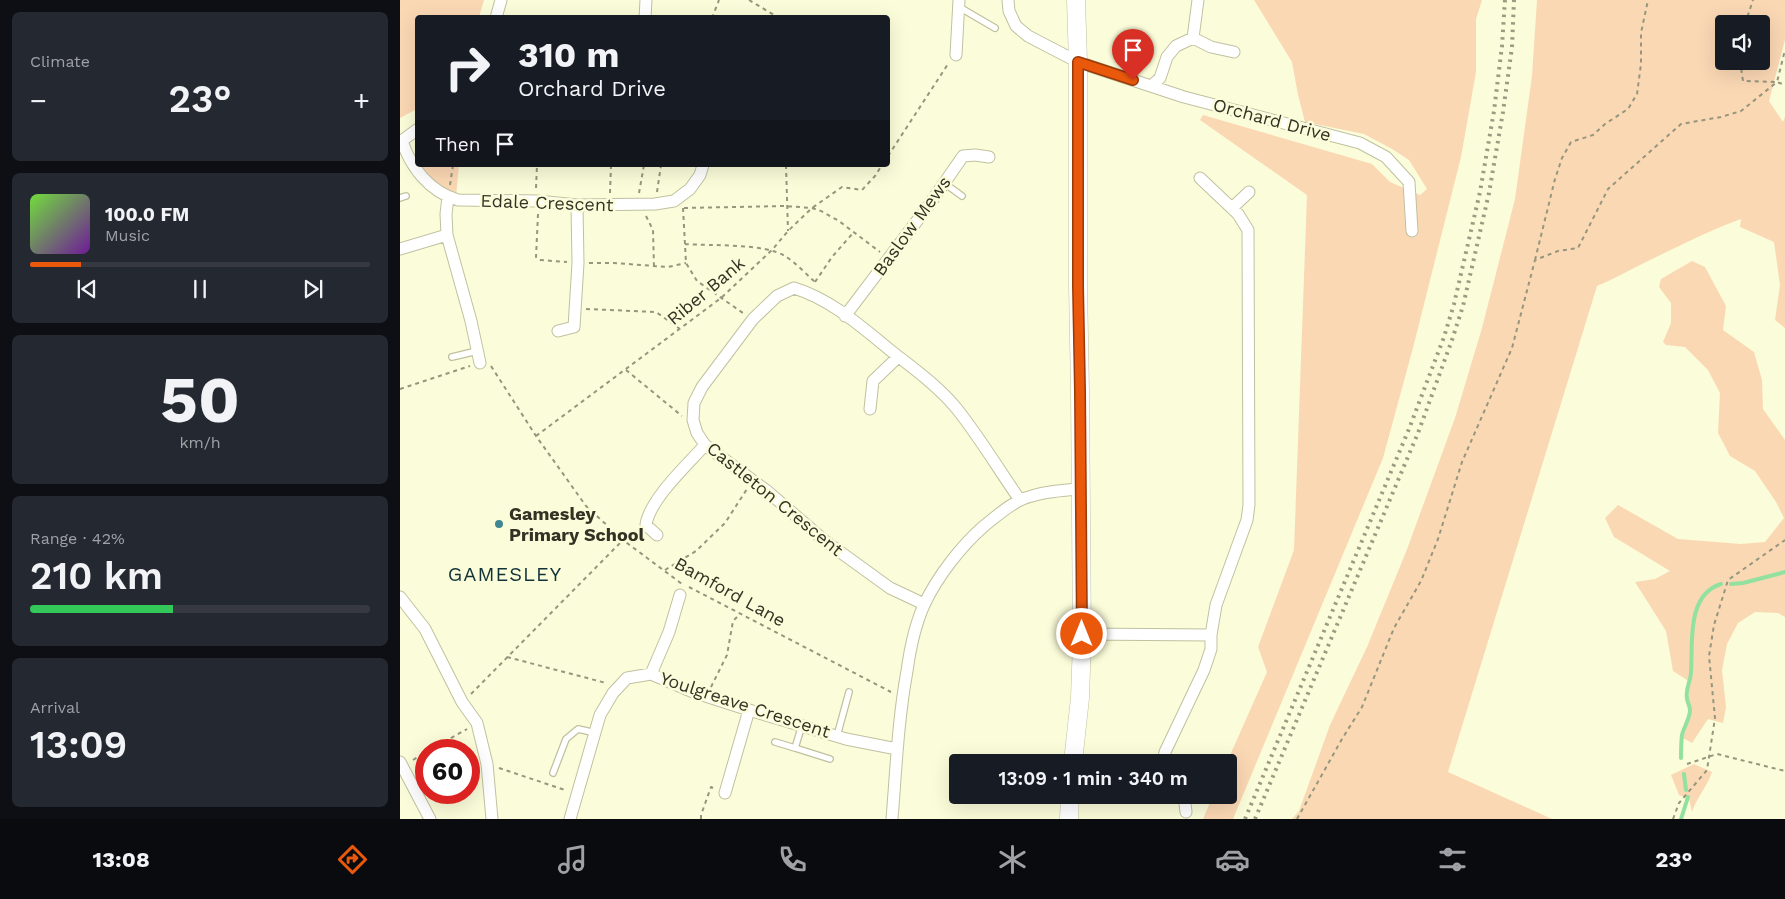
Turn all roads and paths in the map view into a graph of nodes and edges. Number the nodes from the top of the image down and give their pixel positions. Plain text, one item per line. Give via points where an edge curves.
1 (501, 0) edge
2 (646, 0) edge
3 (719, 0) edge
4 (749, 0) edge
5 (1008, 0) edge
6 (1076, 0) edge
7 (1198, 0) edge
8 (1648, 0) edge
9 (1754, 0) edge
10 (959, 3) edge
11 (497, 15) edge
12 (645, 15) edge
13 (713, 15) edge
14 (774, 15) edge
15 (1748, 15) edge
16 (995, 28) dead end
17 (1193, 38) junction
18 (1785, 50) edge
19 (1234, 52) dead end
20 (956, 55) joint
21 (1078, 62) junction
22 (1741, 70) edge
23 (1777, 82) junction
24 (1785, 85) edge
25 (1151, 86) junction
26 (415, 131) edge
27 (401, 141) edge
28 (890, 153) edge
29 (989, 157) dead end
30 (453, 167) edge
31 (610, 167) edge
32 (644, 167) edge
33 (661, 167) edge
34 (702, 167) edge
35 (786, 167) edge
36 (881, 167) edge
37 (1200, 178) dead end
38 (944, 183) junction
39 (1249, 192) dead end
40 (962, 196) dead end
41 (448, 197) junction
42 (674, 202) junction
43 (639, 204) junction
44 (655, 204) junction
45 (577, 205) junction
46 (609, 205) junction
47 (786, 206) junction
48 (684, 208) junction
49 (812, 208) junction
50 (1232, 208) junction
51 (788, 231) junction
52 (1412, 231) dead end
53 (853, 233) junction
54 (447, 235) junction
55 (685, 244) junction
56 (400, 249) edge
57 (772, 250) junction
58 (888, 258) junction
59 (1536, 260) junction
60 (654, 267) dead end
61 (815, 282) junction
62 (810, 293) junction
63 (722, 298) junction
64 (575, 308) junction
65 (846, 316) junction
66 (753, 320) junction
67 (680, 329) junction
68 (558, 331) dead end
69 (477, 351) junction
70 (452, 357) dead end
71 (898, 357) junction
72 (480, 363) junction
73 (626, 370) junction
74 (400, 388) edge
75 (870, 409) dead end
76 (695, 428) junction
77 (536, 436) junction
78 (705, 444) junction
79 (752, 479) junction
80 (1081, 489) junction
81 (1020, 500) junction
82 (646, 525) junction
83 (657, 535) dead end
84 (623, 540) junction
85 (1785, 540) edge
86 (664, 570) junction
87 (680, 595) dead end
88 (400, 597) edge
89 (924, 604) junction
90 (740, 614) junction
91 (1082, 634) junction
92 (1211, 635) junction
93 (507, 657) junction
94 (651, 674) junction
95 (619, 686) junction
96 (850, 692) dead end
97 (706, 696) junction
98 (902, 698) junction
99 (462, 702) junction
100 (749, 710) junction
101 (477, 723) junction
102 (802, 725) junction
103 (596, 732) junction
104 (838, 736) junction
105 (449, 739) edge
106 (776, 742) dead end
107 (794, 748) junction
108 (897, 749) junction
109 (1074, 754) edge
110 (1165, 754) edge
111 (1709, 756) junction
112 (415, 757) edge
113 (830, 759) dead end
114 (401, 764) edge
115 (487, 764) junction
116 (1687, 764) dead end
117 (1785, 771) edge
118 (553, 773) dead end
119 (725, 793) joint
120 (577, 794) junction
121 (1070, 804) edge
122 (1185, 804) edge
123 (1186, 812) dead end
124 (430, 819) edge
125 (492, 819) edge
126 (570, 819) edge
127 (701, 819) edge
128 (892, 819) edge
129 (1069, 819) edge
130 (1298, 819) edge
131 (1673, 819) edge

1 - 11 street
2 - 12 street
3 - 13 path
4 - 14 path
5 - 21 street, Orchard Drive via 1016,26 1028,36
6 - 21 main road
7 - 17 street
8 - 59 path via 1641,33 1637,94 1628,109 1593,136 1571,142 1555,179
9 - 15 path
10 - 16 lane
10 - 20 street
17 - 19 street via 1211,47
17 - 25 street via 1176,46 1167,57 1160,78
18 - 23 path
20 - 28 path
21 - 25 street, Orchard Drive
21 - 80 main road
22 - 23 path via 1743,81
23 - 24 path
23 - 59 path via 1741,111 1681,124 1608,189 1578,248 1558,251
25 - 52 street, Orchard Drive via 1184,98 1360,143 1386,157 1409,182
26 - 27 street
27 - 41 street, Edale Crescent via 418,172
29 - 38 street, Baslow Mews via 962,156
30 - 41 path
31 - 46 path
32 - 43 path
33 - 44 path
34 - 42 street via 690,189
35 - 47 path
36 - 49 path, Riber Bank via 862,190 842,187
37 - 50 street
38 - 40 lane
38 - 58 street, Baslow Mews
39 - 50 street
41 - 45 street, Edale Crescent
41 - 54 street
42 - 44 street, Edale Crescent
42 - 48 path
43 - 44 street, Edale Crescent
43 - 46 street, Edale Crescent
43 - 60 path via 652,230
45 - 46 street, Edale Crescent
45 - 64 street
47 - 48 path
47 - 49 path
47 - 51 path
48 - 55 path
49 - 51 path, Riber Bank
49 - 53 path via 839,221
50 - 92 street via 1248,230 1249,505 1247,520 1216,605
51 - 57 path, Riber Bank
53 - 58 path
53 - 61 path
54 - 56 street
54 - 69 street
55 - 57 path
55 - 63 path via 686,263 697,281
57 - 61 path via 786,257
57 - 63 path, Riber Bank
58 - 65 street, Baslow Mews
59 - 130 path via 1512,348 1462,462 1421,581 1394,628 1362,707
61 - 62 path
62 - 65 street, Castleton Crescent
62 - 66 street, Castleton Crescent via 794,288 777,296
63 - 66 path
63 - 67 path, Riber Bank
64 - 67 path via 656,312
64 - 68 street via 574,328
65 - 71 street, Castleton Crescent
66 - 76 street, Castleton Crescent via 702,387 694,403
67 - 73 path, Riber Bank
69 - 70 lane
69 - 72 street
71 - 75 street via 873,381
71 - 81 street, Castleton Crescent via 930,381 957,409
72 - 74 path
72 - 77 path, Bamford Lane via 488,362
73 - 76 path
73 - 77 path, Riber Bank
76 - 78 street, Castleton Crescent
77 - 84 path, Bamford Lane via 586,506
78 - 79 street, Castleton Crescent
78 - 82 street via 656,501 647,516
79 - 86 path via 725,523 696,551
79 - 89 street, Castleton Crescent via 859,566 890,588
80 - 81 street
80 - 91 main road
81 - 89 street via 973,536 950,562
82 - 83 street
82 - 84 path
84 - 86 path, Bamford Lane
84 - 93 path
85 - 111 path via 1728,580 1721,598 1709,656 1715,718
86 - 90 path, Bamford Lane via 684,585
87 - 94 street
88 - 99 street via 425,629
89 - 98 street
90 - 97 path via 733,621 727,656
90 - 98 path, Bamford Lane
91 - 92 street
91 - 109 main road
92 - 110 street via 1211,649 1204,670
93 - 95 path
93 - 99 path
94 - 95 street, Youlgreave Crescent via 626,678
94 - 97 street, Youlgreave Crescent
95 - 103 street via 600,715
96 - 104 lane
97 - 100 street, Youlgreave Crescent
98 - 108 street
99 - 101 street
100 - 102 street, Youlgreave Crescent
100 - 119 street
101 - 105 path
101 - 115 street
102 - 104 street, Youlgreave Crescent
102 - 107 lane
103 - 118 lane via 578,729 566,739
103 - 120 street
104 - 108 street, Youlgreave Crescent
106 - 107 lane
107 - 113 lane
108 - 128 street
111 - 116 path
111 - 117 path via 1717,754
111 - 131 path via 1707,770 1679,804
112 - 114 path
114 - 124 street
115 - 120 path
115 - 125 street
119 - 127 path via 711,787
120 - 126 street
121 - 129 main road
122 - 123 street

